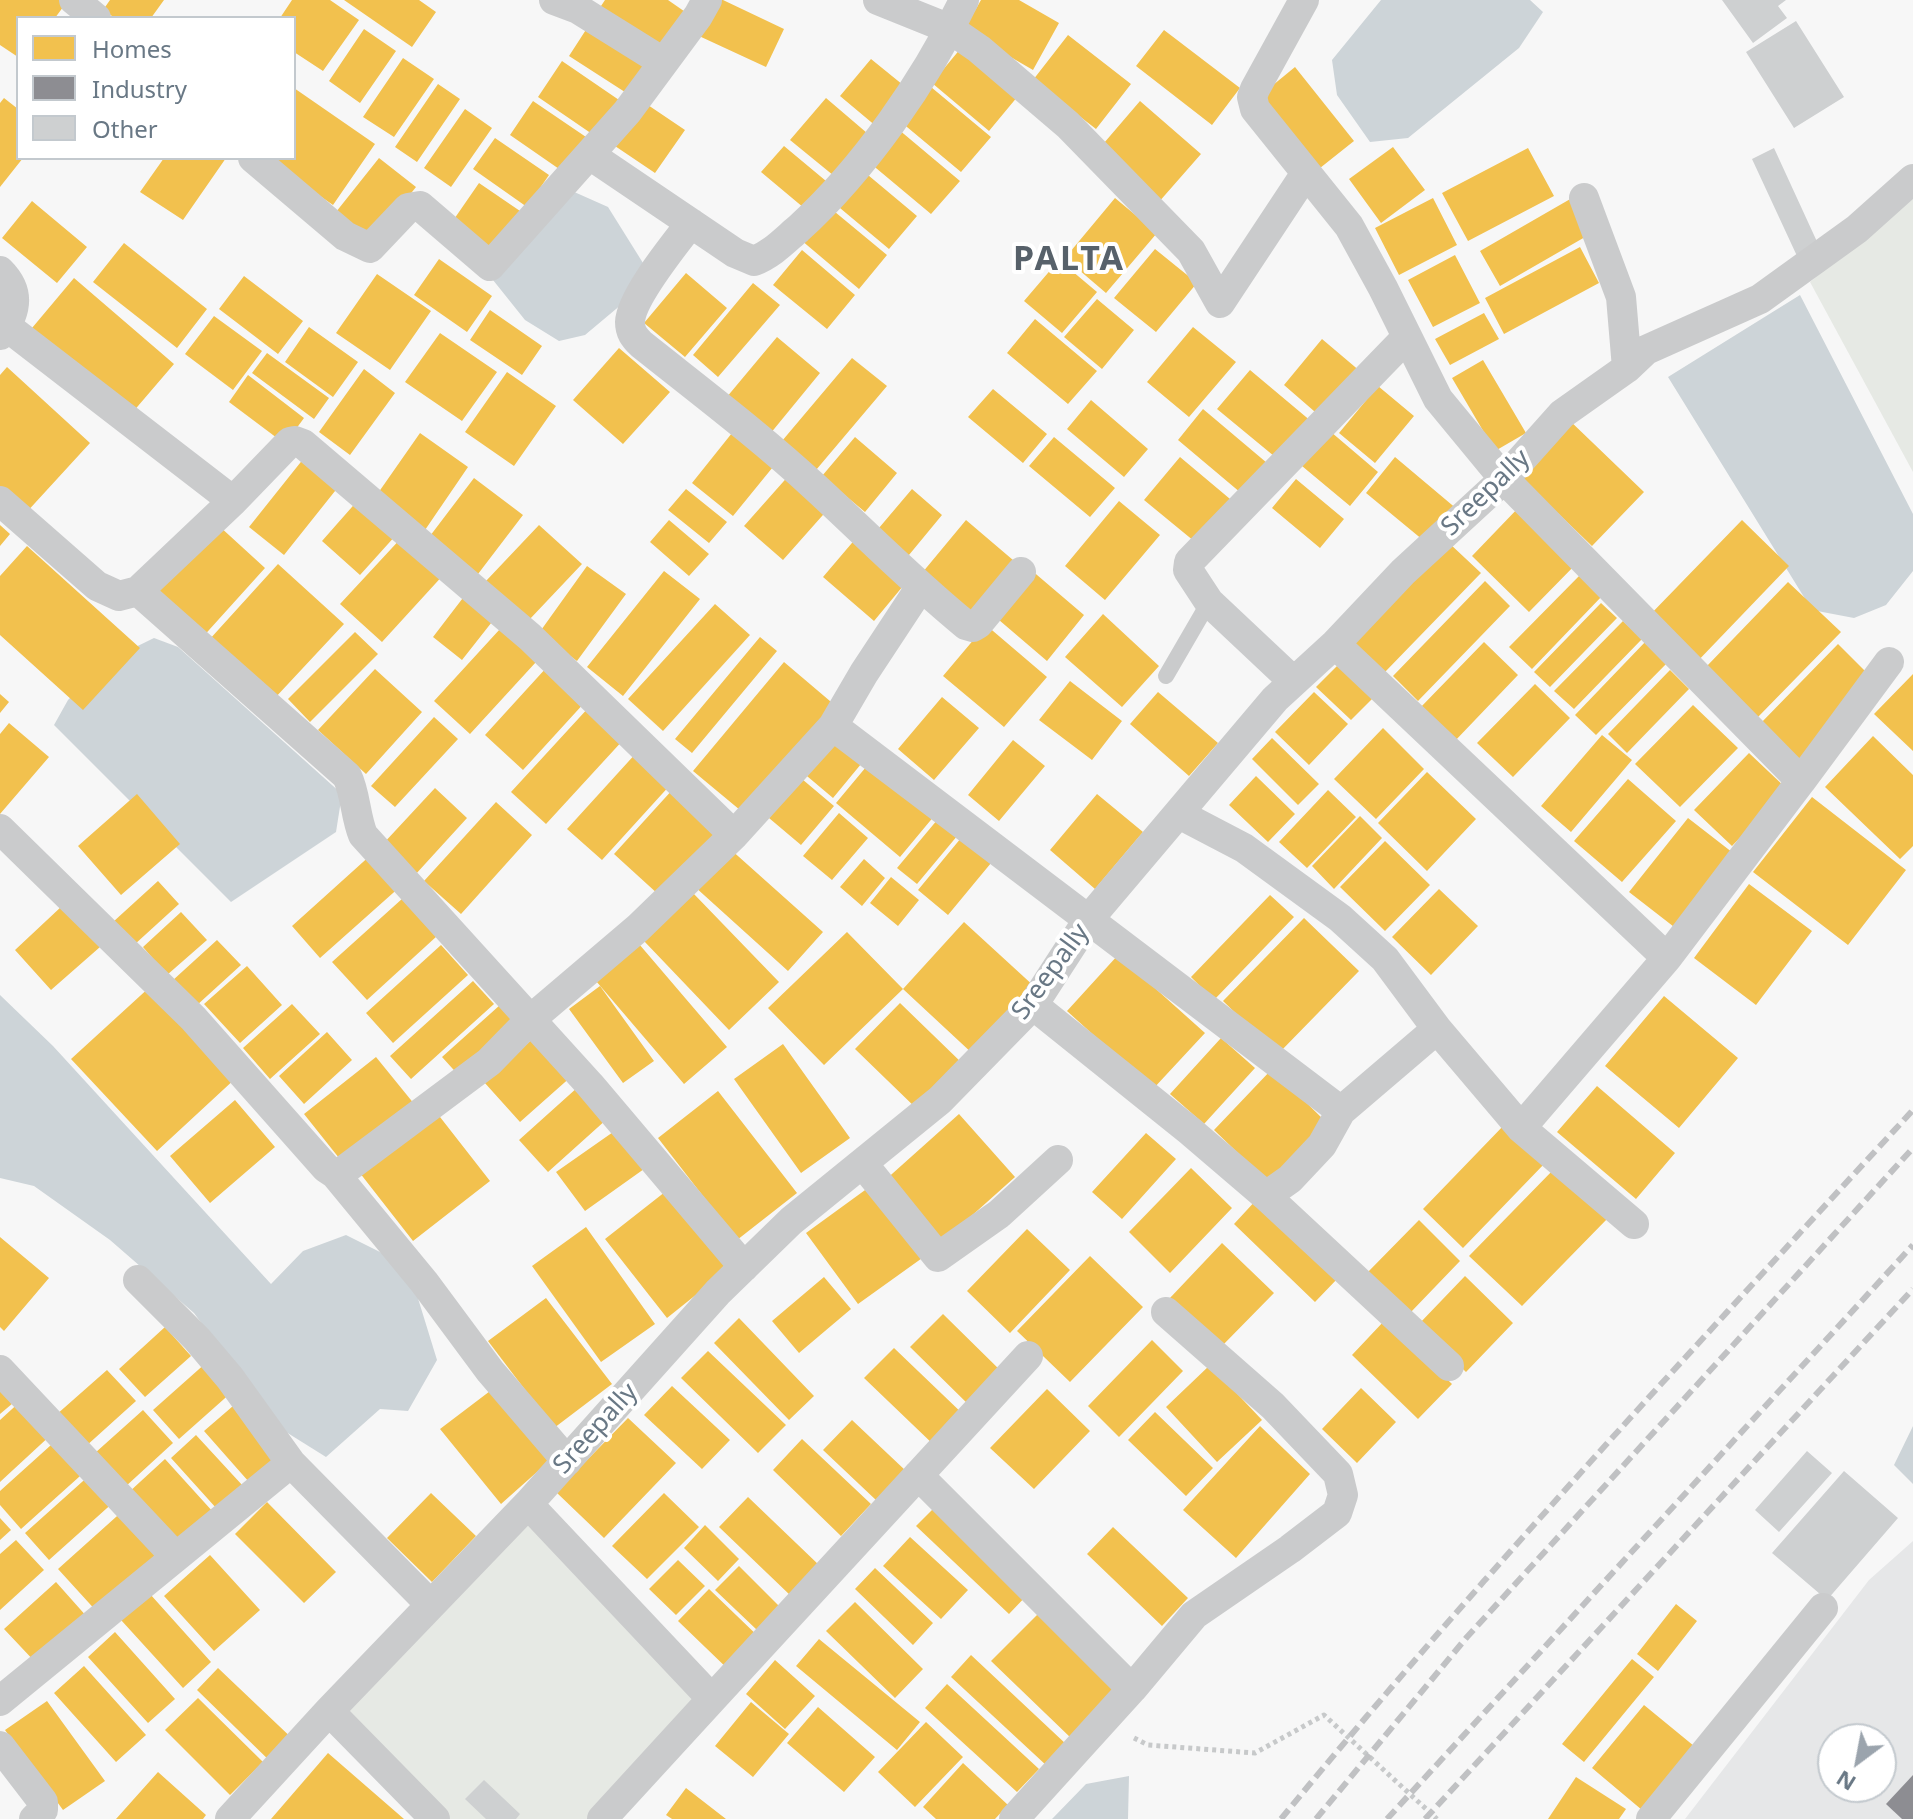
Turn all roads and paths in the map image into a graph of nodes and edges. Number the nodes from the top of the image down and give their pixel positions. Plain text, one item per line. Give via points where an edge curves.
1 (74, 0) edge
2 (554, 0) edge
3 (707, 0) edge
4 (878, 0) edge
5 (964, 0) edge
6 (1304, 0) edge
7 (94, 16) edge
8 (950, 29) junction
9 (663, 62) junction
10 (590, 155) junction
11 (255, 160) edge
12 (1306, 173) junction
13 (1913, 179) edge
14 (1584, 198) dead end
15 (691, 223) junction
16 (0, 271) edge
17 (3, 330) edge
18 (1407, 337) junction
19 (1627, 368) junction
20 (1504, 479) junction
21 (0, 501) edge
22 (233, 501) junction
23 (1021, 572) dead end
24 (920, 588) junction
25 (138, 591) junction
26 (1209, 602) junction
27 (1335, 644) junction
28 (1889, 662) dead end
29 (1166, 676) dead end
30 (1293, 681) junction
31 (833, 726) junction
32 (1801, 781) junction
33 (1179, 814) junction
34 (0, 829) edge
35 (734, 835) junction
36 (1088, 920) junction
37 (1667, 958) junction
38 (1033, 1005) junction
39 (531, 1019) junction
40 (1437, 1029) junction
41 (1341, 1111) junction
42 (1521, 1128) junction
43 (1058, 1160) dead end
44 (863, 1164) junction
45 (335, 1174) junction
46 (1266, 1196) junction
47 (1634, 1224) dead end
48 (744, 1267) junction
49 (138, 1280) dead end
50 (1166, 1312) dead end
51 (1028, 1356) dead end
52 (1449, 1366) dead end
53 (0, 1370) edge
54 (567, 1461) junction
55 (291, 1463) junction
56 (918, 1475) junction
57 (528, 1504) junction
58 (175, 1556) junction
59 (431, 1605) junction
60 (1823, 1608) dead end
61 (6, 1685) edge
62 (1132, 1689) junction
63 (712, 1699) junction
64 (329, 1711) junction
65 (1103, 1721) junction
66 (0, 1746) edge
67 (613, 1815) edge
68 (34, 1819) edge
69 (230, 1819) edge
70 (435, 1819) edge
71 (1014, 1819) edge
72 (1437, 1819) edge
73 (1651, 1819) edge

1 - 7 street
2 - 9 street via 578,9
3 - 9 street
4 - 8 street
5 - 8 street
6 - 12 street via 1252,97 1255,109
8 - 12 street via 1068,125 1191,251 1220,303
8 - 15 street via 865,158 768,256 754,261 735,253
9 - 10 street
10 - 11 street via 490,266 414,205 370,248 361,246
10 - 15 street
12 - 18 street via 1349,226
13 - 19 street, Sreepally via 1857,229 1760,299 1646,350
14 - 19 street via 1621,297
15 - 24 street via 639,296 631,313 632,334 815,487
16 - 17 street via 15,291 17,305
17 - 22 street
18 - 20 street via 1438,399
18 - 26 street via 1193,556 1188,570
19 - 20 street, Sreepally via 1562,414
20 - 27 street, Sreepally via 1403,572
20 - 32 street
21 - 25 street via 97,586 119,596
22 - 25 street
22 - 35 street via 290,442 303,444 530,637
23 - 24 street via 973,627
24 - 31 street
25 - 39 street via 347,776 363,835
26 - 29 lane
26 - 30 street
27 - 30 street, Sreepally
27 - 37 street
28 - 32 street
30 - 33 street, Sreepally
31 - 35 street
31 - 36 street
32 - 37 street
33 - 36 street, Sreepally
33 - 40 street via 1244,848 1340,918 1385,959
34 - 45 street via 193,1018
35 - 39 street via 638,928
36 - 38 street, Sreepally
36 - 41 street
37 - 42 street
38 - 44 street, Sreepally via 940,1100
38 - 46 street
39 - 45 street via 448,1094
39 - 48 street
40 - 41 street
40 - 42 street
41 - 46 street via 1322,1145
42 - 47 street
43 - 44 street via 999,1214 938,1257
44 - 48 street, Sreepally via 791,1221
45 - 54 street
46 - 52 street
48 - 54 street, Sreepally
49 - 55 street via 230,1378
50 - 62 street via 1273,1406 1338,1474 1343,1495 1337,1513 1194,1615
51 - 56 street
53 - 58 street
54 - 57 street, Sreepally
55 - 58 street
55 - 59 street
56 - 62 street
56 - 63 street
57 - 59 street, Sreepally
57 - 63 street
58 - 61 street
59 - 64 street, Sreepally
60 - 73 street
62 - 65 street
63 - 67 street
64 - 69 street, Sreepally
64 - 70 street
65 - 71 street
65 - 72 path via 1148,1745 1255,1753 1324,1715
66 - 68 street via 43,1802

